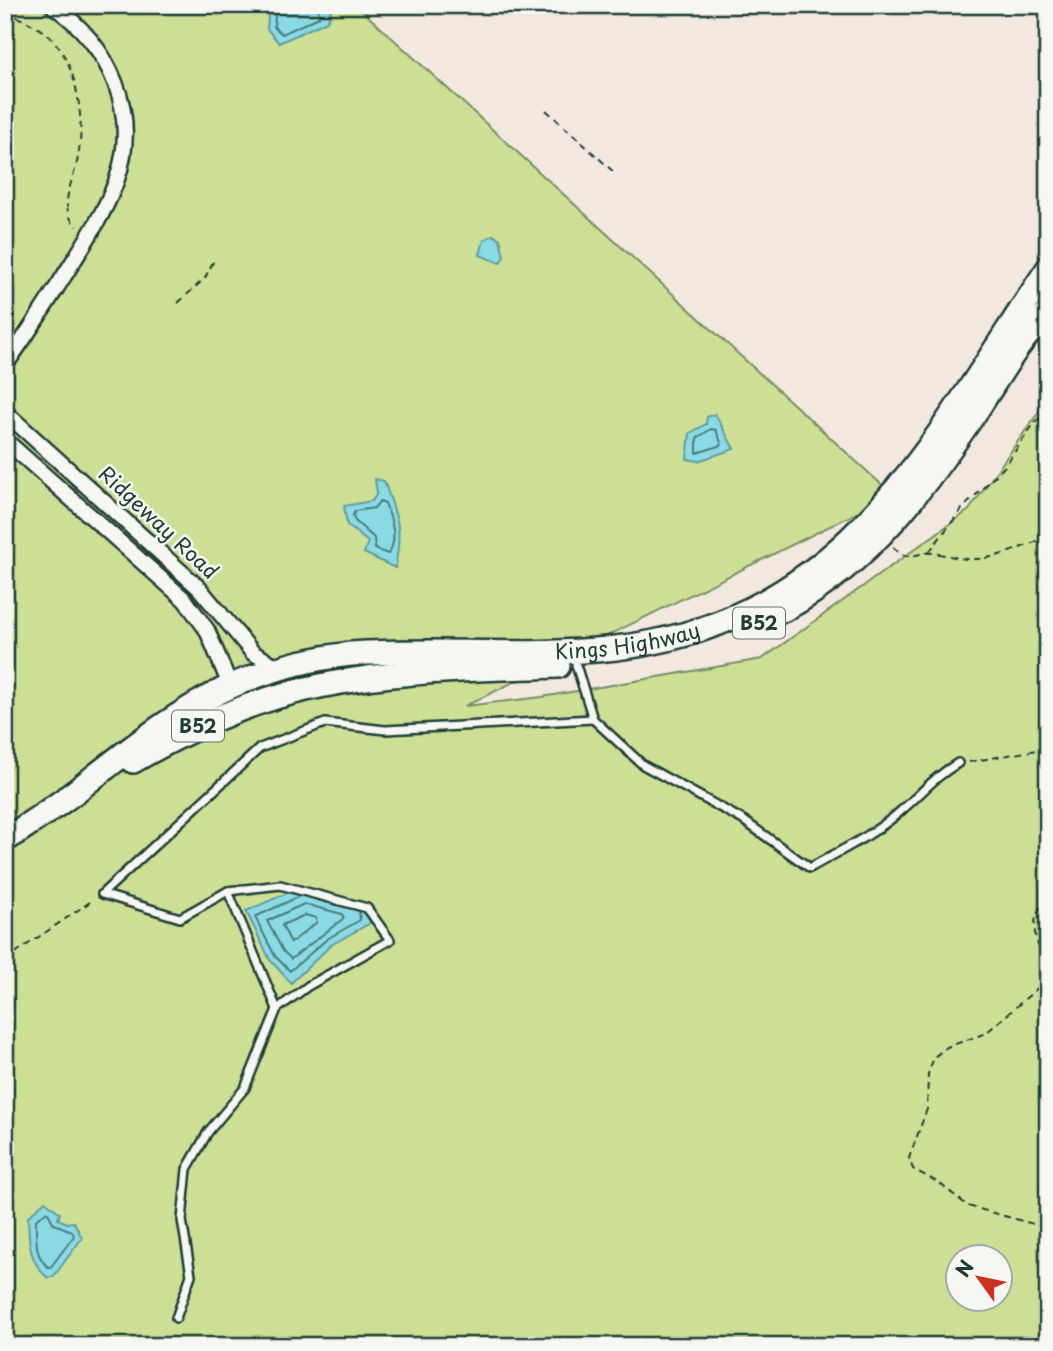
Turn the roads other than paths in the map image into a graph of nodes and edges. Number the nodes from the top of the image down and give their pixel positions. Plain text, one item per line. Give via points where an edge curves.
1 (52, 5) edge
2 (1048, 269) edge
3 (1048, 299) edge
4 (1048, 313) edge
5 (1048, 324) edge
6 (5, 365) edge
7 (1003, 370) junction
8 (5, 412) edge
9 (934, 438) junction
10 (5, 440) edge
11 (576, 665) junction
12 (278, 667) junction
13 (327, 684) junction
14 (230, 685) junction
15 (593, 719) junction
16 (958, 763) road end
17 (78, 790) junction
18 (5, 840) edge
19 (228, 891) junction
20 (277, 1009) junction
21 (176, 1318) dead end

1 - 6 street via 94,41 111,72 120,97 121,163 88,238
2 - 9 highway, Kings Highway / B52
3 - 9 highway, B52 via 1011,334
4 - 7 highway, Kings Highway / B52 via 1023,338
5 - 7 highway
7 - 11 highway, Kings Highway / B52 via 907,508 873,545 830,580 777,614 720,639 659,655
8 - 12 street, Ridgeway Road via 199,588 253,653
9 - 12 highway, Kings Highway / B52 via 882,509 836,555 784,592 713,625 615,648 351,654
10 - 14 street, Ridgeway Road via 185,600 207,630
11 - 13 highway, Kings Highway / B52 via 408,674
11 - 15 lane
12 - 14 highway, Kings Highway / B52
13 - 14 highway via 256,690
13 - 17 highway, Kings Highway / B52 via 207,722
14 - 17 highway, Kings Highway / B52 via 136,743
15 - 16 lane via 643,765 743,820 810,868 877,830 933,778
15 - 19 lane via 385,730 324,723 260,748 102,894 180,918
17 - 18 highway, Kings Highway / B52
19 - 20 lane
19 - 20 lane via 280,885 367,908 390,940
20 - 21 lane via 245,1088 208,1132 187,1169 182,1220 191,1275

